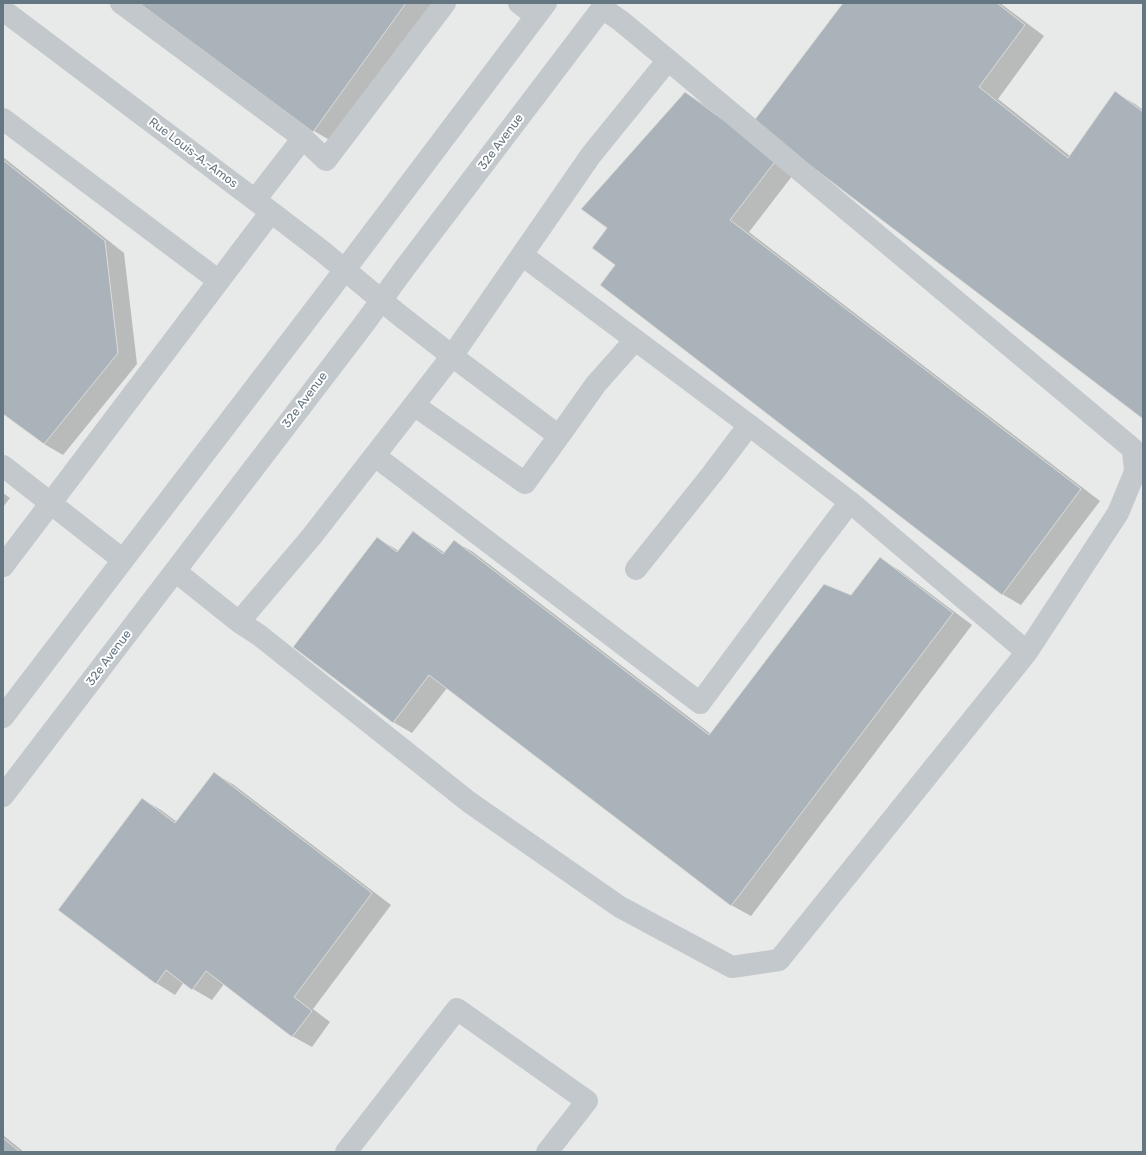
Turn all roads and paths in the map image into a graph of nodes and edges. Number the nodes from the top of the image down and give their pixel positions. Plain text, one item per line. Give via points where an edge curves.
1 (121, 3) edge
2 (445, 3) edge
3 (519, 3) edge
4 (604, 5) edge
5 (3, 10) edge
6 (541, 10) edge
7 (668, 60) junction
8 (3, 119) edge
9 (303, 138) junction
10 (263, 206) junction
11 (522, 255) junction
12 (344, 270) junction
13 (219, 281) junction
14 (382, 300) junction
15 (635, 340) junction
16 (452, 356) junction
17 (414, 405) junction
18 (749, 425) junction
19 (559, 436) junction
20 (375, 456) junction
21 (3, 466) edge
22 (850, 502) junction
23 (50, 503) junction
24 (123, 560) junction
25 (3, 566) edge
26 (636, 569) dead end
27 (175, 571) junction
28 (239, 622) junction
29 (1027, 652) junction
30 (3, 717) edge
31 (3, 796) edge
32 (346, 1152) edge
33 (547, 1152) edge

1 - 9 street
2 - 9 street via 326,160
3 - 6 street
4 - 7 street
4 - 14 street, 32e Avenue
5 - 10 street, Rue Louis-A.-Amos
6 - 12 street
7 - 11 street via 591,155
7 - 29 street via 1133,449 1135,472 1118,513
8 - 13 street
9 - 10 street
10 - 12 street, Rue Louis-A.-Amos
10 - 13 street
11 - 15 street
11 - 16 street
12 - 14 street, Rue Louis-A.-Amos
12 - 24 street
13 - 23 street
14 - 16 street, Rue Louis-A.-Amos
14 - 27 street, 32e Avenue
15 - 18 street
15 - 19 street via 596,384
16 - 17 street
16 - 19 street, Rue Louis-A.-Amos
17 - 19 street via 525,483
17 - 20 street
18 - 22 street
18 - 26 street
20 - 22 street via 700,702
20 - 28 street
21 - 23 street
22 - 29 street
23 - 24 street
23 - 25 street
24 - 30 street
27 - 28 street
27 - 31 street, 32e Avenue
28 - 29 street via 259,635 469,802 620,908 732,967 779,960
32 - 33 street via 456,1009 587,1101

